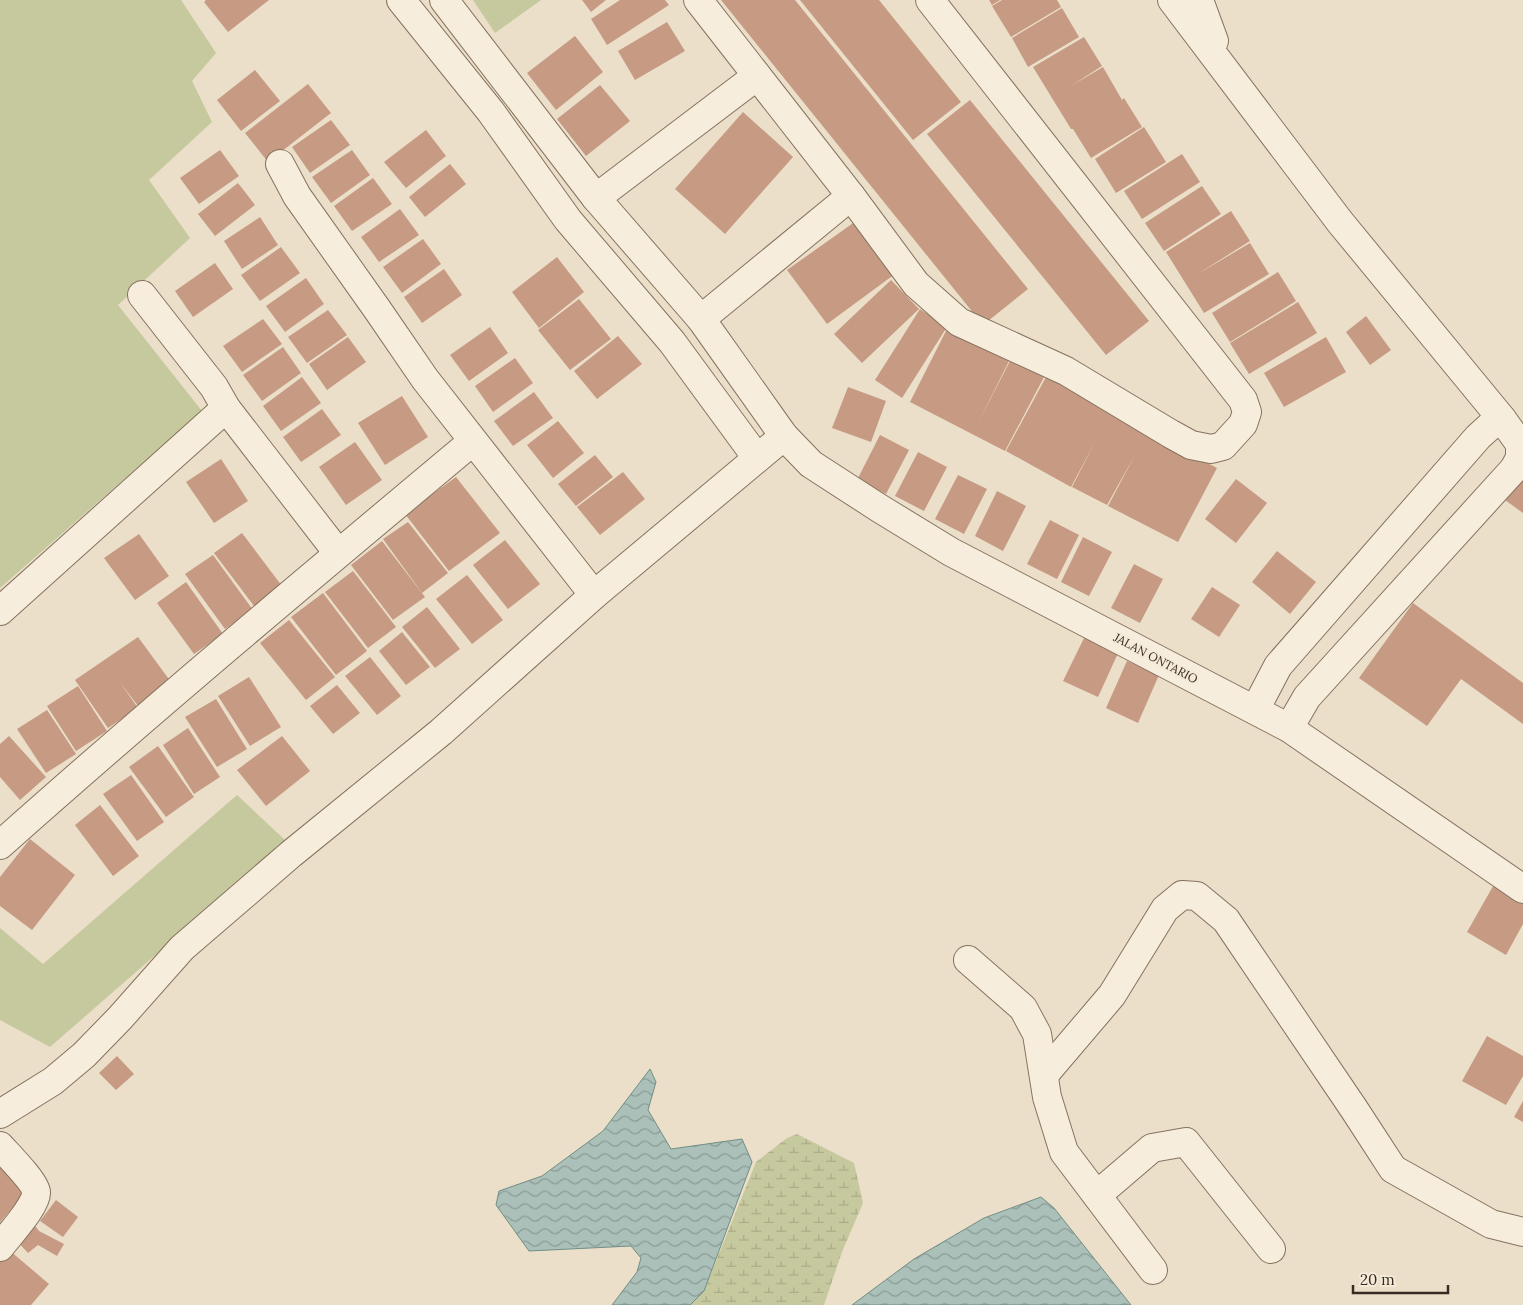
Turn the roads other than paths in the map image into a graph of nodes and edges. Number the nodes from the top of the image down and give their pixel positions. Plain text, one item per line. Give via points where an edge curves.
1 (401, 0) edge
2 (444, 0) edge
3 (698, 0) edge
4 (930, 0) edge
5 (1172, 0) edge
6 (1199, 0) edge
7 (1225, 69) junction
8 (756, 76) junction
9 (280, 164) dead end
10 (851, 196) junction
11 (596, 198) junction
12 (568, 220) junction
13 (142, 295) dead end
14 (701, 319) junction
15 (226, 408) junction
16 (1502, 419) junction
17 (784, 436) junction
18 (473, 441) junction
19 (757, 458) junction
20 (338, 553) junction
21 (594, 595) junction
22 (0, 611) edge
23 (1254, 710) junction
24 (1289, 728) junction
25 (0, 845) edge
26 (1523, 889) edge
27 (968, 960) dead end
28 (1044, 1075) junction
29 (0, 1114) edge
30 (0, 1146) edge
31 (1097, 1196) junction
32 (1523, 1232) edge
33 (0, 1247) edge
34 (1270, 1249) dead end
35 (1153, 1270) dead end

1 - 12 street via 490,112
2 - 11 street, JALAN ONTARIO
3 - 8 street
4 - 10 street via 1244,400 1247,412 1243,424 1224,446 1211,449 1191,445 1066,371 959,322 916,284
5 - 7 street
6 - 7 street
7 - 16 street via 1340,222
8 - 10 street
8 - 11 street
9 - 18 street via 296,196 425,379
10 - 14 street
11 - 12 street via 584,191 570,195 564,207
11 - 14 street, JALAN ONTARIO
12 - 19 street via 672,342
13 - 15 street via 214,387
14 - 17 street, JALAN ONTARIO
15 - 20 street
15 - 22 street
16 - 23 street via 1478,437 1278,666
16 - 24 street via 1520,444 1520,458 1514,468 1308,697
17 - 19 street
17 - 23 street, JALAN ONTARIO via 811,464 951,552
18 - 20 street
18 - 21 street
19 - 21 street
20 - 25 street
21 - 29 street via 441,732 182,948 78,1060 53,1081
23 - 24 street, JALAN ONTARIO
24 - 26 street, JALAN ONTARIO
27 - 28 street via 1023,1008 1037,1034
28 - 31 street via 1047,1097 1064,1152
28 - 32 street via 1112,995 1165,909 1182,895 1196,896 1226,920 1393,1169 1491,1224
30 - 33 street via 34,1185 37,1193
31 - 34 street via 1152,1148 1186,1142
31 - 35 street

